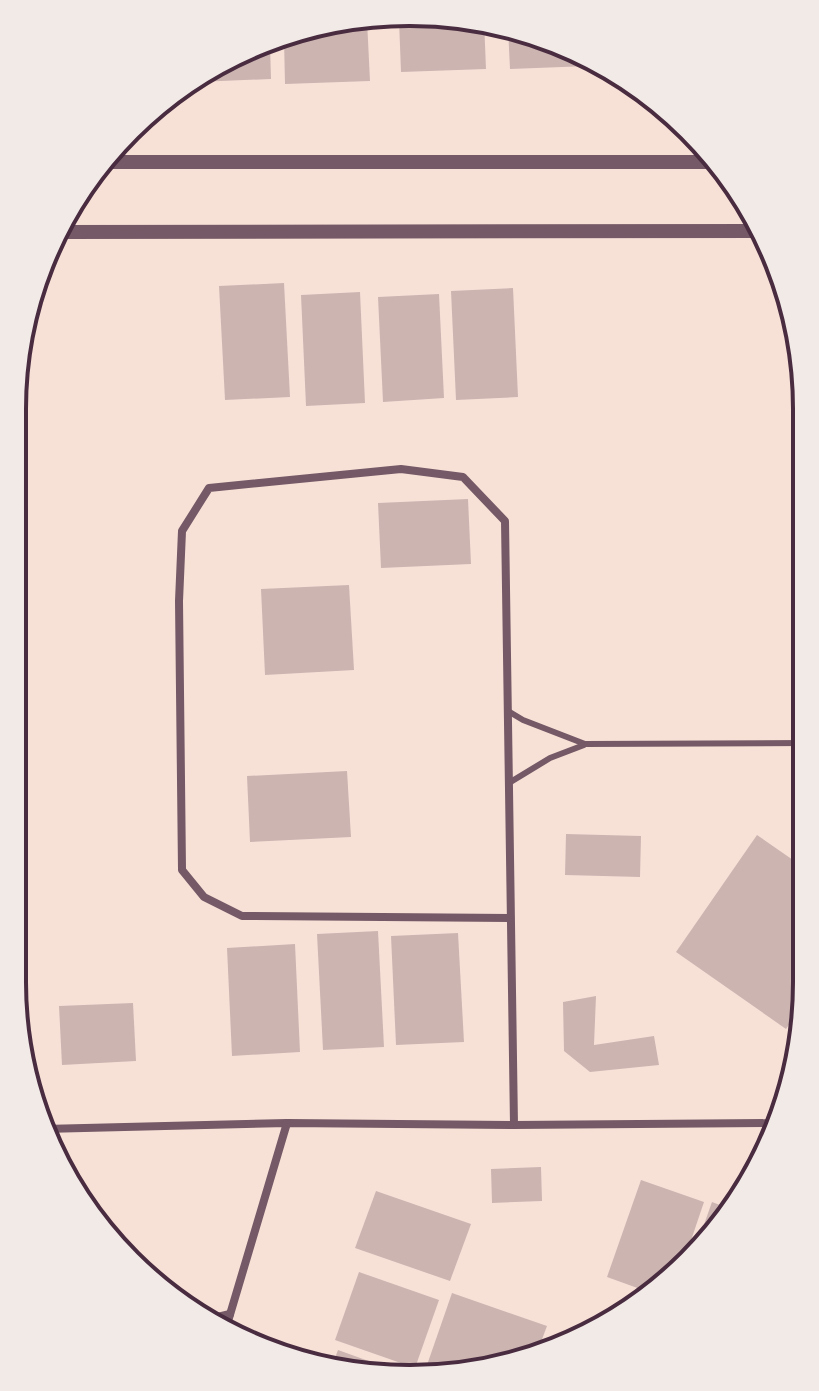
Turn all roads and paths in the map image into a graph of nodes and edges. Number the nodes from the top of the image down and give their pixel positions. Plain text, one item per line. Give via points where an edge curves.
1 (117, 162) edge
2 (702, 162) edge
3 (749, 231) edge
4 (70, 232) edge
5 (508, 711) junction
6 (793, 743) edge
7 (585, 744) junction
8 (509, 783) junction
9 (511, 918) junction
10 (287, 1123) junction
11 (766, 1123) edge
12 (514, 1125) junction
13 (55, 1129) edge
14 (230, 1314) junction
15 (222, 1316) edge
16 (228, 1319) edge

1 - 2 street
3 - 4 street
5 - 7 lane
5 - 8 street
5 - 9 street via 505,521 463,477 401,469 209,488 182,531 182,870 204,897 242,916
6 - 7 lane
7 - 8 lane
8 - 9 street
9 - 12 street
10 - 12 street
10 - 13 street
10 - 14 street
11 - 12 street
14 - 15 street
14 - 16 street

